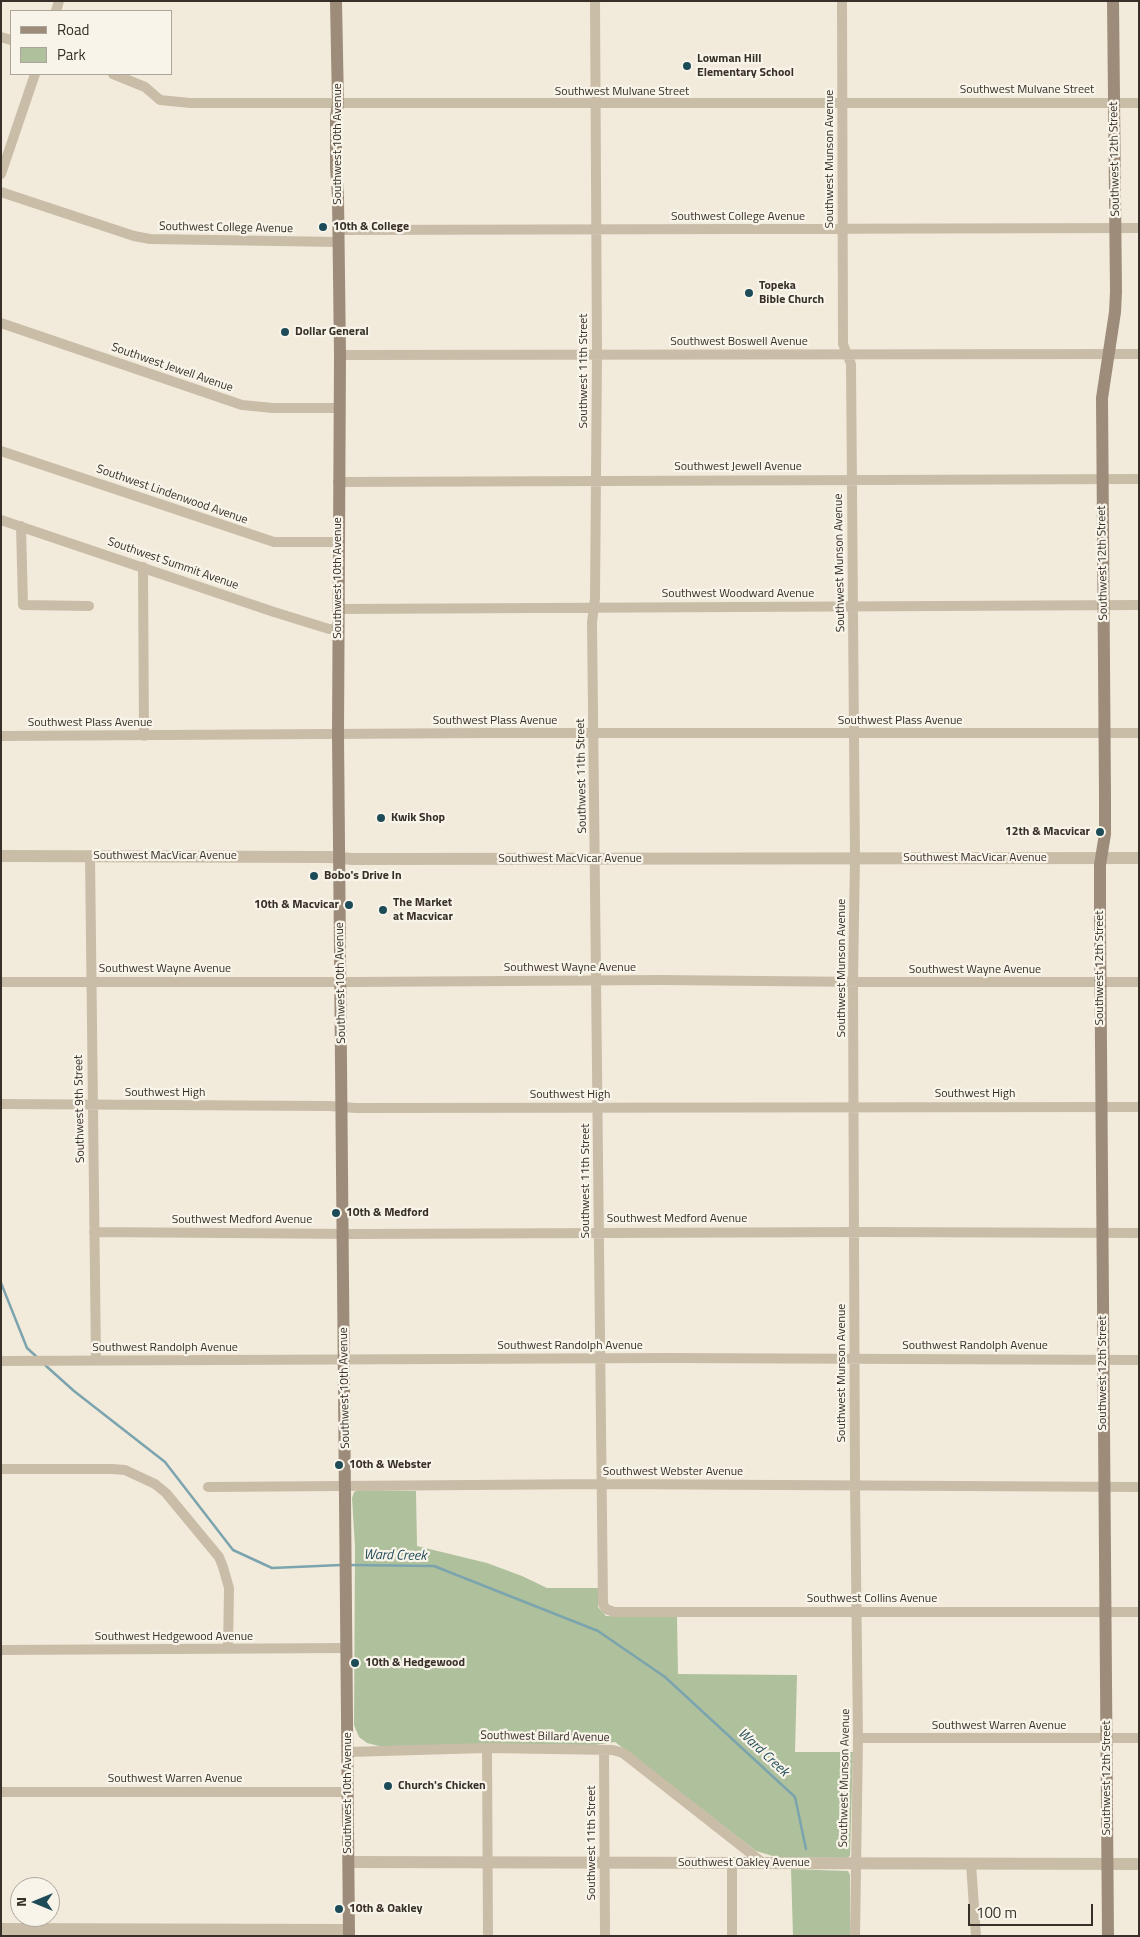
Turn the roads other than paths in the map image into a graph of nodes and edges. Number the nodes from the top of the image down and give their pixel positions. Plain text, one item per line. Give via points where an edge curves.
1 (336, 1) edge
2 (595, 1) edge
3 (842, 1) edge
4 (1113, 1) edge
5 (35, 75) edge
6 (115, 75) edge
7 (1114, 103) junction
8 (1139, 103) edge
9 (338, 104) junction
10 (595, 104) junction
11 (843, 104) junction
12 (1, 174) edge
13 (1, 192) edge
14 (1116, 228) junction
15 (1139, 228) edge
16 (843, 229) junction
17 (596, 230) junction
18 (338, 236) junction
19 (1, 323) edge
20 (847, 354) junction
21 (1108, 354) junction
22 (1139, 354) edge
23 (340, 355) junction
24 (597, 355) junction
25 (340, 408) junction
26 (1, 451) edge
27 (1139, 478) edge
28 (851, 479) junction
29 (1102, 479) junction
30 (596, 481) junction
31 (338, 482) junction
32 (1, 520) edge
33 (22, 526) junction
34 (338, 542) junction
35 (143, 568) junction
36 (1104, 605) junction
37 (1139, 605) edge
38 (89, 606) dead end
39 (853, 606) junction
40 (594, 608) junction
41 (338, 609) junction
42 (338, 629) junction
43 (854, 733) junction
44 (1105, 733) junction
45 (1139, 733) edge
46 (594, 734) junction
47 (338, 735) junction
48 (1, 736) edge
49 (144, 736) junction
50 (1, 856) edge
51 (90, 856) junction
52 (340, 858) junction
53 (855, 858) junction
54 (1101, 858) junction
55 (1139, 858) edge
56 (595, 859) junction
57 (597, 980) junction
58 (1, 982) edge
59 (92, 982) junction
60 (341, 982) junction
61 (853, 982) junction
62 (1100, 982) junction
63 (1139, 982) edge
64 (1, 1104) edge
65 (93, 1106) junction
66 (854, 1106) junction
67 (342, 1107) junction
68 (598, 1107) junction
69 (1101, 1107) junction
70 (1139, 1107) edge
71 (94, 1232) junction
72 (599, 1232) junction
73 (855, 1232) junction
74 (344, 1233) junction
75 (1102, 1233) junction
76 (1139, 1234) edge
77 (600, 1358) junction
78 (855, 1358) junction
79 (1103, 1359) junction
80 (345, 1360) junction
81 (1139, 1360) edge
82 (1, 1361) edge
83 (96, 1361) junction
84 (1, 1469) edge
85 (602, 1484) junction
86 (855, 1484) junction
87 (208, 1486) dead end
88 (346, 1486) junction
89 (1105, 1487) junction
90 (1139, 1487) edge
91 (606, 1609) joint
92 (856, 1611) junction
93 (1106, 1612) junction
94 (1139, 1612) edge
95 (347, 1648) junction
96 (228, 1649) junction
97 (1, 1650) edge
98 (858, 1738) junction
99 (1108, 1738) junction
100 (1139, 1738) edge
101 (487, 1748) junction
102 (604, 1750) junction
103 (348, 1752) junction
104 (1, 1792) edge
105 (348, 1792) junction
106 (349, 1862) junction
107 (488, 1863) junction
108 (605, 1863) junction
109 (732, 1863) junction
110 (763, 1863) junction
111 (856, 1864) junction
112 (971, 1864) junction
113 (1107, 1864) junction
114 (1139, 1864) edge
115 (1, 1929) edge
116 (96, 1933) edge
117 (349, 1933) edge
118 (488, 1936) edge
119 (605, 1936) edge
120 (732, 1936) edge
121 (855, 1936) edge
122 (976, 1936) edge
123 (1108, 1936) edge

1 - 9 main road, Southwest 10th Avenue
2 - 10 street, Southwest 11th Street
3 - 11 street, Southwest Munson Avenue
4 - 7 main road, Southwest 12th Street
5 - 12 street
6 - 9 street, Southwest Mulvane Street via 145,87 164,102
7 - 8 street, Southwest Mulvane Street
7 - 11 street, Southwest Mulvane Street
7 - 14 main road, Southwest 12th Street
9 - 10 street, Southwest Mulvane Street
9 - 18 main road, Southwest 10th Avenue
10 - 11 street, Southwest Mulvane Street
10 - 17 street, Southwest 11th Street
11 - 16 street, Southwest Munson Avenue
13 - 18 street, Southwest College Avenue via 150,239
14 - 15 street, Southwest College Avenue
14 - 16 street, Southwest College Avenue
14 - 21 main road, Southwest 12th Street via 1115,312
16 - 17 street, Southwest College Avenue
16 - 20 street, Southwest Munson Avenue via 844,344
17 - 18 street, Southwest College Avenue
17 - 24 street, Southwest 11th Street
18 - 23 main road, Southwest 10th Avenue
19 - 25 street, Southwest Jewell Avenue via 242,405
20 - 21 street, Southwest Boswell Avenue
20 - 24 street, Southwest Boswell Avenue
20 - 28 street, Southwest Munson Avenue via 851,364
21 - 22 street, Southwest Boswell Avenue
21 - 29 main road, Southwest 12th Street via 1102,398
23 - 24 street, Southwest Boswell Avenue
23 - 25 main road, Southwest 10th Avenue
24 - 30 street, Southwest 11th Street
25 - 31 main road, Southwest 10th Avenue
26 - 34 street, Southwest Lindenwood Avenue via 274,542
27 - 29 street, Southwest Jewell Avenue
28 - 29 street, Southwest Jewell Avenue
28 - 30 street, Southwest Jewell Avenue
28 - 39 street, Southwest Munson Avenue
29 - 36 main road, Southwest 12th Street
30 - 31 street, Southwest Jewell Avenue
30 - 40 street, Southwest 11th Street
31 - 34 main road, Southwest 10th Avenue
32 - 33 street, Southwest Summit Avenue
33 - 35 street, Southwest Summit Avenue
33 - 38 street via 23,605
34 - 41 main road, Southwest 10th Avenue
35 - 42 street, Southwest Summit Avenue via 274,612
35 - 49 street
36 - 37 street, Southwest Woodward Avenue
36 - 39 street, Southwest Woodward Avenue
36 - 44 main road, Southwest 12th Street
39 - 40 street, Southwest Woodward Avenue
39 - 43 street, Southwest Munson Avenue
40 - 41 street, Southwest Woodward Avenue
40 - 46 street, Southwest 11th Street
41 - 42 main road, Southwest 10th Avenue
42 - 47 main road, Southwest 10th Avenue
43 - 44 street, Southwest Plass Avenue
43 - 46 street, Southwest Plass Avenue
43 - 53 street, Southwest Munson Avenue
44 - 45 street, Southwest Plass Avenue
44 - 54 main road, Southwest 12th Street via 1105,834
46 - 47 street, Southwest Plass Avenue
46 - 56 street, Southwest 11th Street
47 - 49 street, Southwest Plass Avenue
47 - 52 main road, Southwest 10th Avenue
48 - 49 street, Southwest Plass Avenue
50 - 51 street, Southwest MacVicar Avenue
51 - 52 street, Southwest MacVicar Avenue
51 - 59 street, Southwest 9th Street
52 - 56 street, Southwest MacVicar Avenue
52 - 60 main road, Southwest 10th Avenue
53 - 54 street, Southwest MacVicar Avenue
53 - 56 street, Southwest MacVicar Avenue
53 - 61 street, Southwest Munson Avenue
54 - 55 street, Southwest MacVicar Avenue
54 - 62 main road, Southwest 12th Street
56 - 57 street, Southwest 11th Street
57 - 60 street, Southwest Wayne Avenue
57 - 61 street, Southwest Wayne Avenue
57 - 68 street, Southwest 11th Street
58 - 59 street, Southwest Wayne Avenue
59 - 60 street, Southwest Wayne Avenue
59 - 65 street, Southwest 9th Street
60 - 67 main road, Southwest 10th Avenue
61 - 62 street, Southwest Wayne Avenue
61 - 66 street, Southwest Munson Avenue
62 - 63 street, Southwest Wayne Avenue
62 - 69 main road, Southwest 12th Street
64 - 65 street, Southwest High
65 - 67 street, Southwest High
65 - 71 street, Southwest 9th Street
66 - 68 street, Southwest High
66 - 69 street, Southwest High
66 - 73 street, Southwest Munson Avenue
67 - 68 street, Southwest High
67 - 74 main road, Southwest 10th Avenue
68 - 72 street, Southwest 11th Street
69 - 70 street, Southwest High
69 - 75 main road, Southwest 12th Street
71 - 74 street, Southwest Medford Avenue
71 - 83 street, Southwest 9th Street
72 - 73 street, Southwest Medford Avenue
72 - 74 street, Southwest Medford Avenue
72 - 77 street, Southwest 11th Street
73 - 75 street, Southwest Medford Avenue
73 - 78 street, Southwest Munson Avenue
74 - 80 main road, Southwest 10th Avenue
75 - 76 street, Southwest Medford Avenue
75 - 79 main road, Southwest 12th Street
77 - 78 street, Southwest Randolph Avenue
77 - 80 street, Southwest Randolph Avenue
77 - 85 street, Southwest 11th Street
78 - 79 street, Southwest Randolph Avenue
78 - 86 street, Southwest Munson Avenue
79 - 81 street, Southwest Randolph Avenue
79 - 89 main road, Southwest 12th Street
80 - 83 street, Southwest Randolph Avenue
80 - 88 main road, Southwest 10th Avenue
82 - 83 street, Southwest Randolph Avenue
84 - 96 street via 125,1470 155,1484 219,1557 229,1588
85 - 86 street, Southwest Webster Avenue
85 - 88 street, Southwest Webster Avenue
85 - 91 street, Southwest 11th Street via 602,1601
86 - 89 street, Southwest Webster Avenue
86 - 92 street, Southwest Munson Avenue
87 - 88 street, Southwest Webster Avenue
88 - 95 main road, Southwest 10th Avenue
89 - 90 street, Southwest Webster Avenue
89 - 93 main road, Southwest 12th Street
91 - 92 street, Southwest Collins Avenue via 614,1612
92 - 93 street, Southwest Collins Avenue
92 - 98 street, Southwest Munson Avenue
93 - 94 street, Southwest Collins Avenue
93 - 99 main road, Southwest 12th Street
95 - 96 street, Southwest Hedgewood Avenue
95 - 103 main road, Southwest 10th Avenue
96 - 97 street, Southwest Hedgewood Avenue
98 - 99 street, Southwest Warren Avenue
98 - 111 street, Southwest Munson Avenue
99 - 100 street, Southwest Warren Avenue
99 - 113 main road, Southwest 12th Street
101 - 102 street, Southwest Billard Avenue
101 - 103 street, Southwest Billard Avenue
101 - 107 street
102 - 108 street, Southwest 11th Street
102 - 110 street, Southwest Billard Avenue via 623,1753
103 - 105 main road, Southwest 10th Avenue
104 - 105 street, Southwest Warren Avenue
105 - 106 main road, Southwest 10th Avenue
106 - 107 street, Southwest Oakley Avenue
106 - 117 main road, Southwest 10th Avenue
107 - 108 street, Southwest Oakley Avenue
107 - 118 street
108 - 109 street, Southwest Oakley Avenue
108 - 119 street, Southwest 11th Street
109 - 110 street, Southwest Oakley Avenue
109 - 120 street
110 - 111 street, Southwest Oakley Avenue
111 - 112 street, Southwest Oakley Avenue
111 - 121 street, Southwest Munson Avenue
112 - 113 street, Southwest Oakley Avenue
112 - 122 street
113 - 114 street, Southwest Oakley Avenue
113 - 123 main road, Southwest 12th Street
115 - 116 street
116 - 117 street

